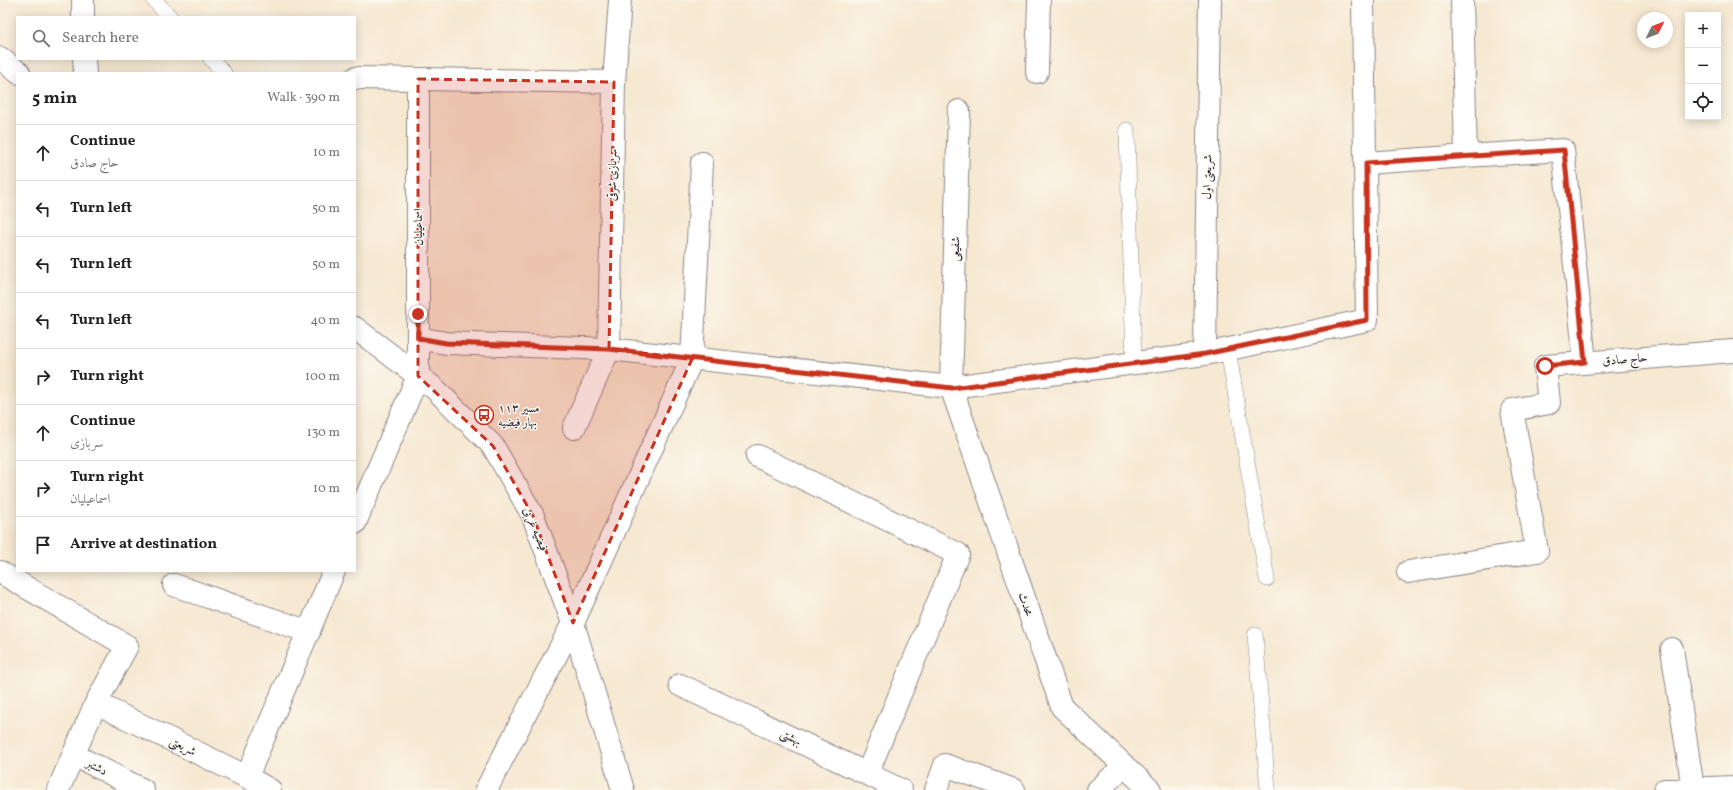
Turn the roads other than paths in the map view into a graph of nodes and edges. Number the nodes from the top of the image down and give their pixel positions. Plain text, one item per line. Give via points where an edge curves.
1 (83, 0) edge
2 (154, 0) edge
3 (620, 0) edge
4 (1039, 0) edge
5 (1210, 0) edge
6 (1363, 0) edge
7 (1462, 0) edge
8 (83, 16) edge
9 (169, 16) edge
10 (0, 58) edge
11 (84, 60) edge
12 (212, 60) edge
13 (18, 72) edge
14 (85, 72) edge
15 (223, 72) edge
16 (1037, 72) dead end
17 (356, 78) edge
18 (418, 79) junction
19 (614, 82) junction
20 (959, 111) dead end
21 (1127, 130) dead end
22 (1466, 156) junction
23 (702, 163) dead end
24 (1366, 163) junction
25 (356, 329) edge
26 (418, 338) junction
27 (609, 349) junction
28 (1228, 350) junction
29 (1733, 351) edge
30 (1205, 354) junction
31 (692, 360) junction
32 (1585, 362) junction
33 (1134, 364) junction
34 (418, 376) junction
35 (952, 388) junction
36 (574, 428) dead end
37 (757, 456) dead end
38 (356, 521) edge
39 (0, 572) edge
40 (334, 572) edge
41 (1408, 572) dead end
42 (1267, 579) dead end
43 (174, 585) dead end
44 (573, 622) junction
45 (309, 632) junction
46 (1255, 635) dead end
47 (1672, 649) dead end
48 (680, 685) dead end
49 (96, 703) junction
50 (74, 755) junction
51 (1124, 766) junction
52 (867, 774) junction
53 (247, 777) junction
54 (1733, 787) edge
55 (1693, 789) junction
56 (58, 790) edge
57 (142, 790) edge
58 (270, 790) edge
59 (486, 790) edge
60 (623, 790) edge
61 (901, 790) edge
62 (936, 790) edge
63 (1014, 790) edge
64 (1098, 790) edge
65 (1150, 790) edge
66 (1268, 790) edge
67 (1665, 790) edge

1 - 8 street
2 - 9 lane
3 - 19 street, سربازی شرقی
4 - 16 street
5 - 30 street, شریعتی اول
6 - 24 street
7 - 22 street
10 - 13 street
11 - 14 street
12 - 15 lane
17 - 18 street
18 - 19 street
18 - 26 street, اسماعیلیان
19 - 27 street, سربازی شرقی
20 - 35 street, شفیعی
21 - 33 lane
22 - 24 street
22 - 32 street via 1564,150
23 - 31 street
24 - 28 street via 1367,320
25 - 34 street, فیضیه غربی
26 - 27 street via 446,343
26 - 34 street, اسماعیلیان
27 - 31 street
27 - 36 street
28 - 30 street
28 - 42 lane
29 - 32 street, حاج صادق
30 - 33 street
31 - 35 street
31 - 44 street
32 - 41 street, حاج صادق via 1545,366 1550,403 1512,410 1537,551
33 - 35 street
34 - 38 street
34 - 44 street, فیضیه غربی via 434,388 493,446 533,516
35 - 51 street, محدث via 1062,707
37 - 52 street via 958,554
39 - 49 street via 127,646
40 - 45 street
43 - 45 street
44 - 59 street
44 - 60 street, فیضیه غربی
45 - 53 street
46 - 66 lane
47 - 55 street
48 - 52 street, بهشتی
49 - 50 street
49 - 53 street, شریعتی
50 - 56 street
50 - 57 street, دشتبر
51 - 64 street
51 - 65 street, محدث
52 - 61 street, بهشتی
53 - 58 street, شریعتی
54 - 55 street
55 - 67 street
62 - 63 street via 945,765

